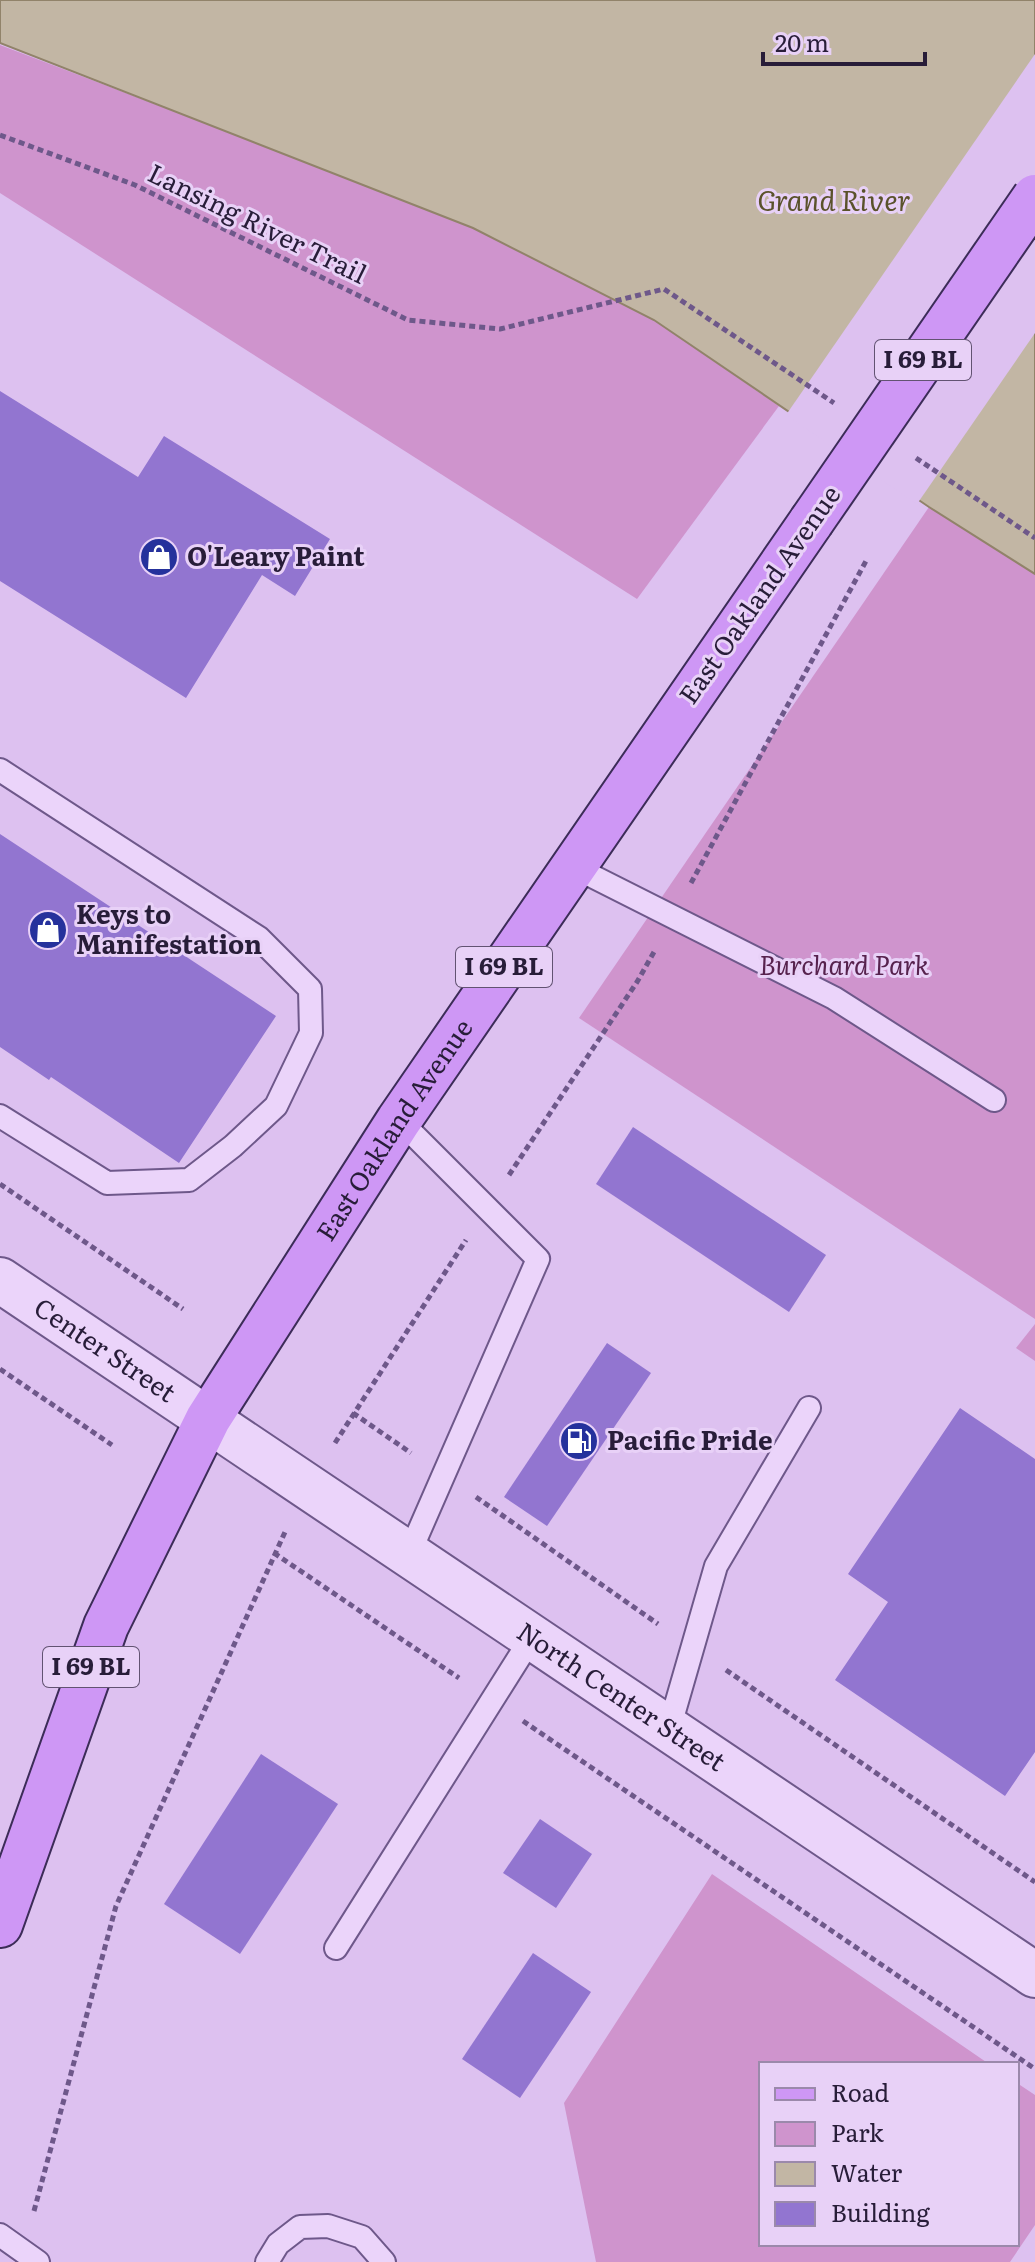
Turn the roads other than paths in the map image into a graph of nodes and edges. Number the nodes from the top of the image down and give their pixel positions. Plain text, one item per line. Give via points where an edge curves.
1 (1035, 197) edge
2 (0, 770) edge
3 (574, 867) junction
4 (994, 1100) dead end
5 (0, 1116) edge
6 (399, 1120) junction
7 (0, 1280) edge
8 (809, 1408) dead end
9 (208, 1419) junction
10 (409, 1554) junction
11 (532, 1637) junction
12 (669, 1729) junction
13 (0, 1925) edge
14 (336, 1948) dead end
15 (1035, 1975) edge
16 (0, 2235) edge
17 (31, 2257) edge
18 (267, 2262) edge
19 (384, 2262) edge

1 - 3 main road, East Oakland Avenue / I 69 BL, bridge
2 - 5 lane via 259,938 310,989 311,1033 276,1106 189,1180 107,1183
3 - 4 lane via 834,998
3 - 6 main road, East Oakland Avenue / I 69 BL
6 - 9 main road, East Oakland Avenue / I 69 BL
6 - 10 lane via 538,1259
7 - 9 street, Center Street
8 - 12 lane via 716,1566
9 - 10 street, North Center Street
9 - 13 main road, East Oakland Avenue / I 69 BL via 106,1626
10 - 11 street, North Center Street
11 - 12 street, North Center Street
11 - 14 lane
12 - 15 street, North Center Street
16 - 17 lane
18 - 19 lane via 278,2244 300,2227 328,2226 362,2237

